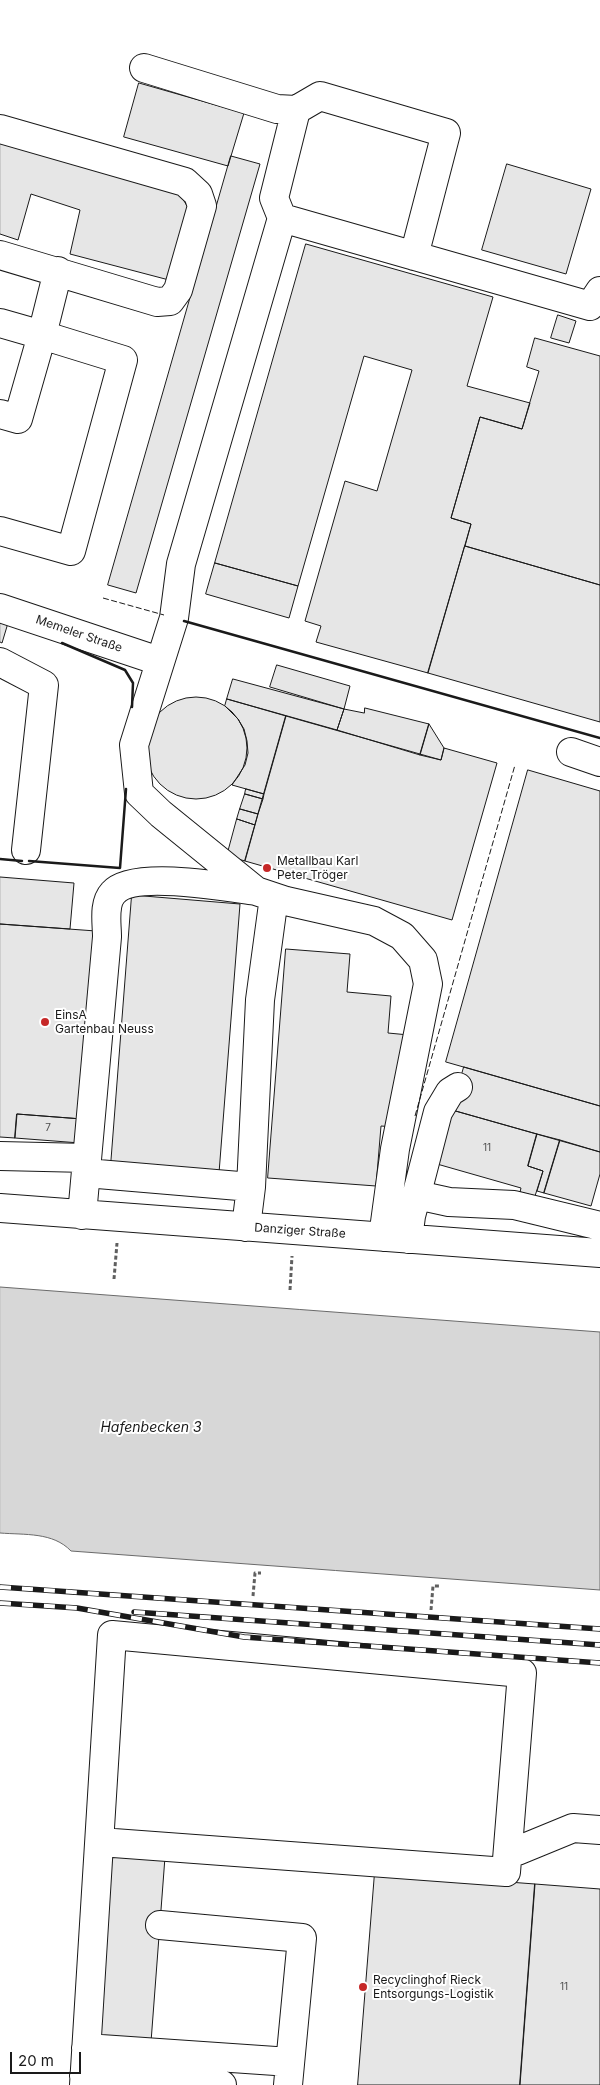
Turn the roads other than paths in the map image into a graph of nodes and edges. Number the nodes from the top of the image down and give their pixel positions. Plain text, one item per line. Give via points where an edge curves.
1 (144, 68) dead end
2 (296, 110) junction
3 (0, 129) edge
4 (282, 218) junction
5 (0, 255) edge
6 (414, 256) junction
7 (58, 271) junction
8 (600, 291) edge
9 (0, 323) edge
10 (42, 335) junction
11 (0, 414) edge
12 (0, 531) edge
13 (0, 608) edge
14 (159, 661) junction
15 (0, 662) edge
16 (571, 752) dead end
17 (600, 762) edge
18 (26, 850) dead end
19 (265, 894) junction
20 (458, 1087) dead end
21 (0, 1156) edge
22 (87, 1165) junction
23 (166, 1180) junction
24 (251, 1187) junction
25 (417, 1195) junction
26 (0, 1208) edge
27 (82, 1214) junction
28 (162, 1221) junction
29 (600, 1226) edge
30 (246, 1227) junction
31 (395, 1238) junction
32 (599, 1249) edge
33 (600, 1830) edge
34 (100, 1842) junction
35 (509, 1849) junction
36 (160, 1925) dead end
37 (86, 2048) junction
38 (289, 2074) edge
39 (84, 2080) edge
40 (216, 2084) edge
41 (222, 2085) edge

1 - 2 street via 277,109
2 - 4 street via 274,198
2 - 6 street via 320,96 446,133
3 - 7 street via 185,182 198,194 202,206 178,290 170,301 157,302
4 - 6 street
4 - 14 street via 181,564 174,618
5 - 7 street
6 - 8 street via 590,306
7 - 10 street
9 - 10 street
10 - 11 street via 18,419
10 - 12 street via 122,360 71,551
13 - 14 street, Memeler Straße
14 - 19 street via 134,745 139,793 161,814
15 - 18 street via 44,685
16 - 17 street
19 - 22 street via 160,880 114,891 107,902
19 - 24 street
19 - 31 street via 374,921 402,936 423,960 428,984 395,1148
20 - 25 street via 450,1092 438,1112
21 - 22 street
22 - 23 street
22 - 27 street
23 - 24 street
23 - 28 street
24 - 30 street
25 - 29 street via 450,1202 514,1205
25 - 31 street
26 - 27 street, Danziger Straße
27 - 28 street, Danziger Straße
28 - 30 street, Danziger Straße
30 - 31 street, Danziger Straße
31 - 32 street, Danziger Straße
33 - 35 street via 574,1828 517,1851
34 - 35 street via 506,1872
34 - 35 street via 112,1635 522,1673
34 - 37 street
36 - 38 street via 302,1938
37 - 38 street via 217,2056
37 - 39 street
39 - 40 street
40 - 41 street

